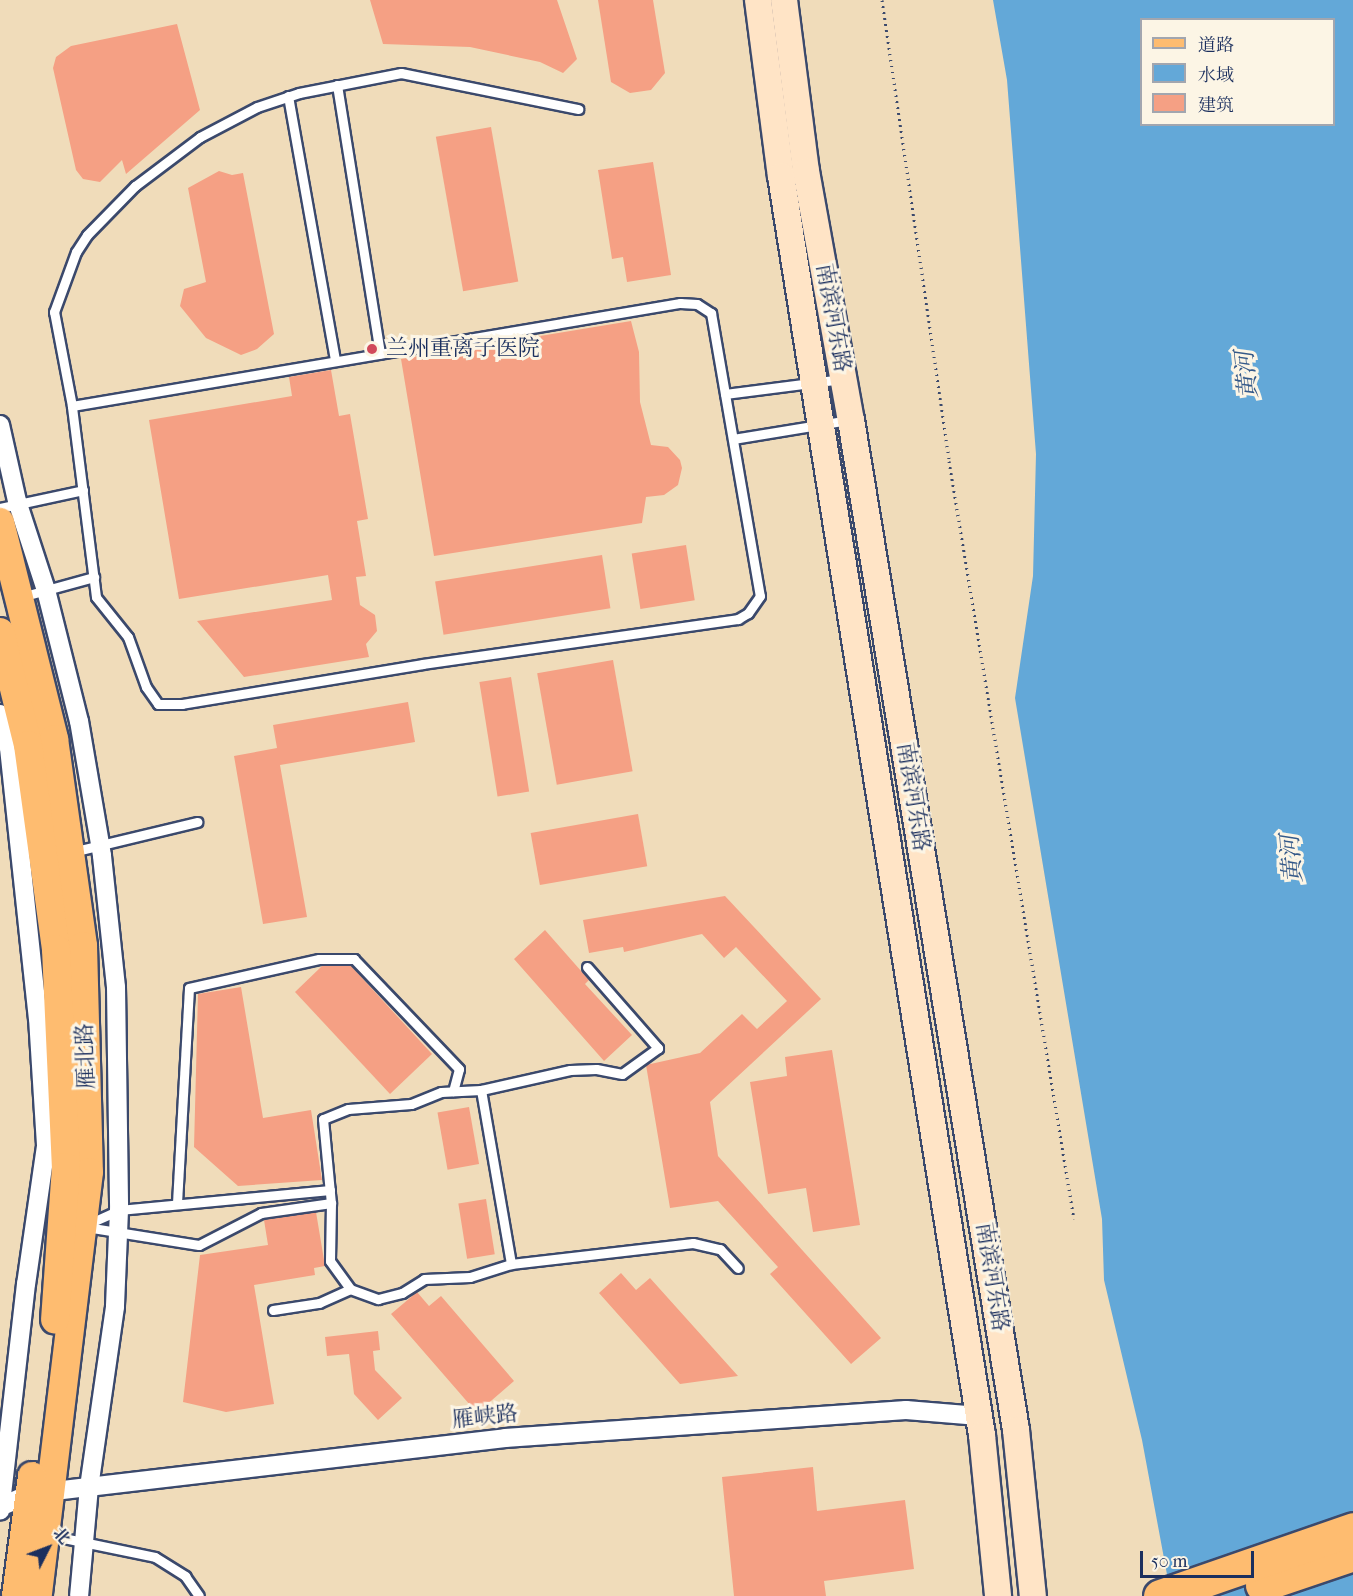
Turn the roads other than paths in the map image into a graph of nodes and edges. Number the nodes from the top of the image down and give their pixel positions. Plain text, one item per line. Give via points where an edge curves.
1 (758, 0) edge
2 (784, 0) edge
3 (337, 85) junction
4 (288, 96) junction
5 (578, 109) dead end
6 (380, 354) junction
7 (335, 361) junction
8 (844, 379) junction
9 (814, 382) junction
10 (725, 394) junction
11 (72, 406) junction
12 (851, 420) junction
13 (0, 425) edge
14 (820, 425) junction
15 (733, 439) junction
16 (83, 490) junction
17 (6, 510) edge
18 (94, 577) junction
19 (46, 590) junction
20 (19, 598) junction
21 (0, 632) edge
22 (0, 714) edge
23 (43, 741) edge
24 (197, 822) dead end
25 (100, 845) junction
26 (70, 853) junction
27 (587, 967) dead end
28 (481, 1090) junction
29 (453, 1091) junction
30 (330, 1190) junction
31 (177, 1203) junction
32 (331, 1203) junction
33 (119, 1210) junction
34 (83, 1226) junction
35 (118, 1231) junction
36 (511, 1264) junction
37 (738, 1268) dead end
38 (350, 1289) junction
39 (273, 1310) dead end
40 (1008, 1376) junction
41 (973, 1382) junction
42 (979, 1416) junction
43 (89, 1487) junction
44 (39, 1493) junction
45 (0, 1508) edge
46 (1353, 1529) edge
47 (45, 1534) junction
48 (84, 1543) junction
49 (1353, 1554) edge
50 (16, 1596) edge
51 (38, 1596) edge
52 (79, 1596) edge
53 (199, 1596) edge
54 (998, 1596) edge
55 (1033, 1596) edge
56 (1160, 1596) edge
57 (1229, 1596) edge

1 - 9 main road, 南滨河东路
2 - 8 main road, 南滨河东路 via 806,171
3 - 4 lane
3 - 5 lane via 401,73
3 - 6 lane
4 - 7 lane
4 - 11 lane via 200,137 135,186 87,235 54,312
6 - 7 lane
6 - 10 lane via 688,302 711,313
7 - 11 lane
8 - 9 lane
8 - 12 main road, 南滨河东路
9 - 10 lane
9 - 14 main road, 南滨河东路
10 - 15 lane
11 - 16 lane
12 - 14 lane
12 - 40 main road, 南滨河东路
13 - 17 street
14 - 15 lane
14 - 41 main road, 南滨河东路
15 - 18 lane via 760,596 756,606 738,619 423,664 182,704 158,704 146,687 128,637 96,597
16 - 17 lane
16 - 18 lane
17 - 19 street
17 - 20 main road, 雁北路
18 - 19 lane
19 - 20 lane
19 - 23 street
20 - 23 main road, 雁北路
21 - 23 main road, 雁北路
22 - 23 street
23 - 25 street
23 - 26 main road, 雁北路
23 - 44 main road, 雁北路 via 66,1167
23 - 45 street via 38,1018 46,1146
24 - 25 lane
25 - 26 lane
25 - 33 street via 116,987
26 - 34 main road, 雁北路 via 83,946 89,1172
27 - 28 lane via 658,1048 622,1074 570,1070
28 - 29 lane
28 - 36 lane
29 - 30 lane via 411,1104 348,1109 323,1119
29 - 31 lane via 459,1069 354,959 319,959 189,987
30 - 31 lane
30 - 32 lane
31 - 33 lane
32 - 35 lane via 261,1213 199,1245
32 - 38 lane via 330,1261
33 - 34 lane
33 - 35 street
34 - 35 lane
34 - 44 main road, 雁北路
35 - 43 street via 115,1307
36 - 37 lane via 693,1243 720,1249
36 - 38 lane via 470,1277 424,1279 390,1298 365,1297
38 - 39 lane via 319,1303
40 - 41 main road
40 - 55 main road, 南滨河东路 via 1024,1485
41 - 42 main road, 南滨河东路
42 - 43 street, 雁峡路 via 906,1410 505,1438
42 - 54 main road, 南滨河东路
43 - 44 street, 雁峡路
43 - 48 street
44 - 45 street, 雁峡路
44 - 47 main road, 雁北路
44 - 50 main road, 雁北路
46 - 56 highway
47 - 48 lane
47 - 51 main road, 雁北路
48 - 52 street
48 - 53 lane via 155,1557 185,1576
49 - 57 highway

